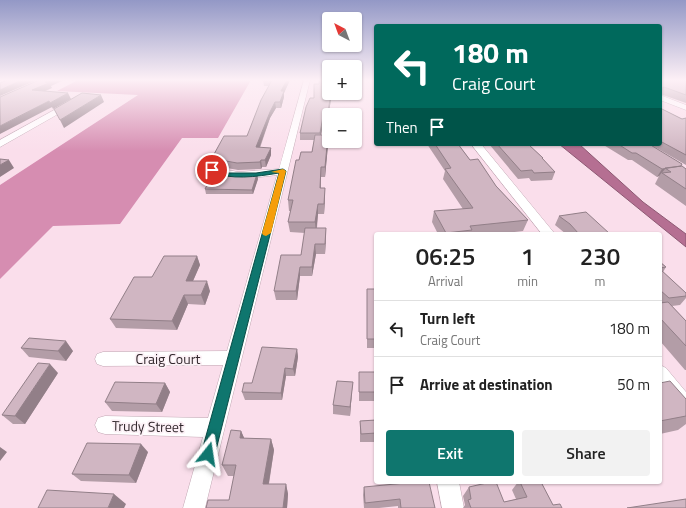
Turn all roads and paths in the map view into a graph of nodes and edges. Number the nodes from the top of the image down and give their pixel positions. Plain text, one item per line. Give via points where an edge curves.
1 (71, 104) edge
2 (301, 104) edge
3 (676, 104) edge
4 (686, 108) edge
5 (0, 144) edge
6 (478, 146) edge
7 (212, 170) dead end
8 (283, 171) junction
9 (547, 232) edge
10 (103, 358) dead end
11 (233, 358) junction
12 (662, 376) edge
13 (686, 406) edge
14 (105, 425) dead end
15 (215, 428) junction
16 (448, 484) edge
17 (194, 508) edge
18 (453, 508) edge

1 - 5 street
2 - 8 street
3 - 4 street
6 - 9 street
7 - 8 street via 225,175 256,175
8 - 11 street
10 - 11 street, Craig Court
11 - 15 street
12 - 13 street
14 - 15 street, Trudy Street
15 - 17 street
16 - 18 street

